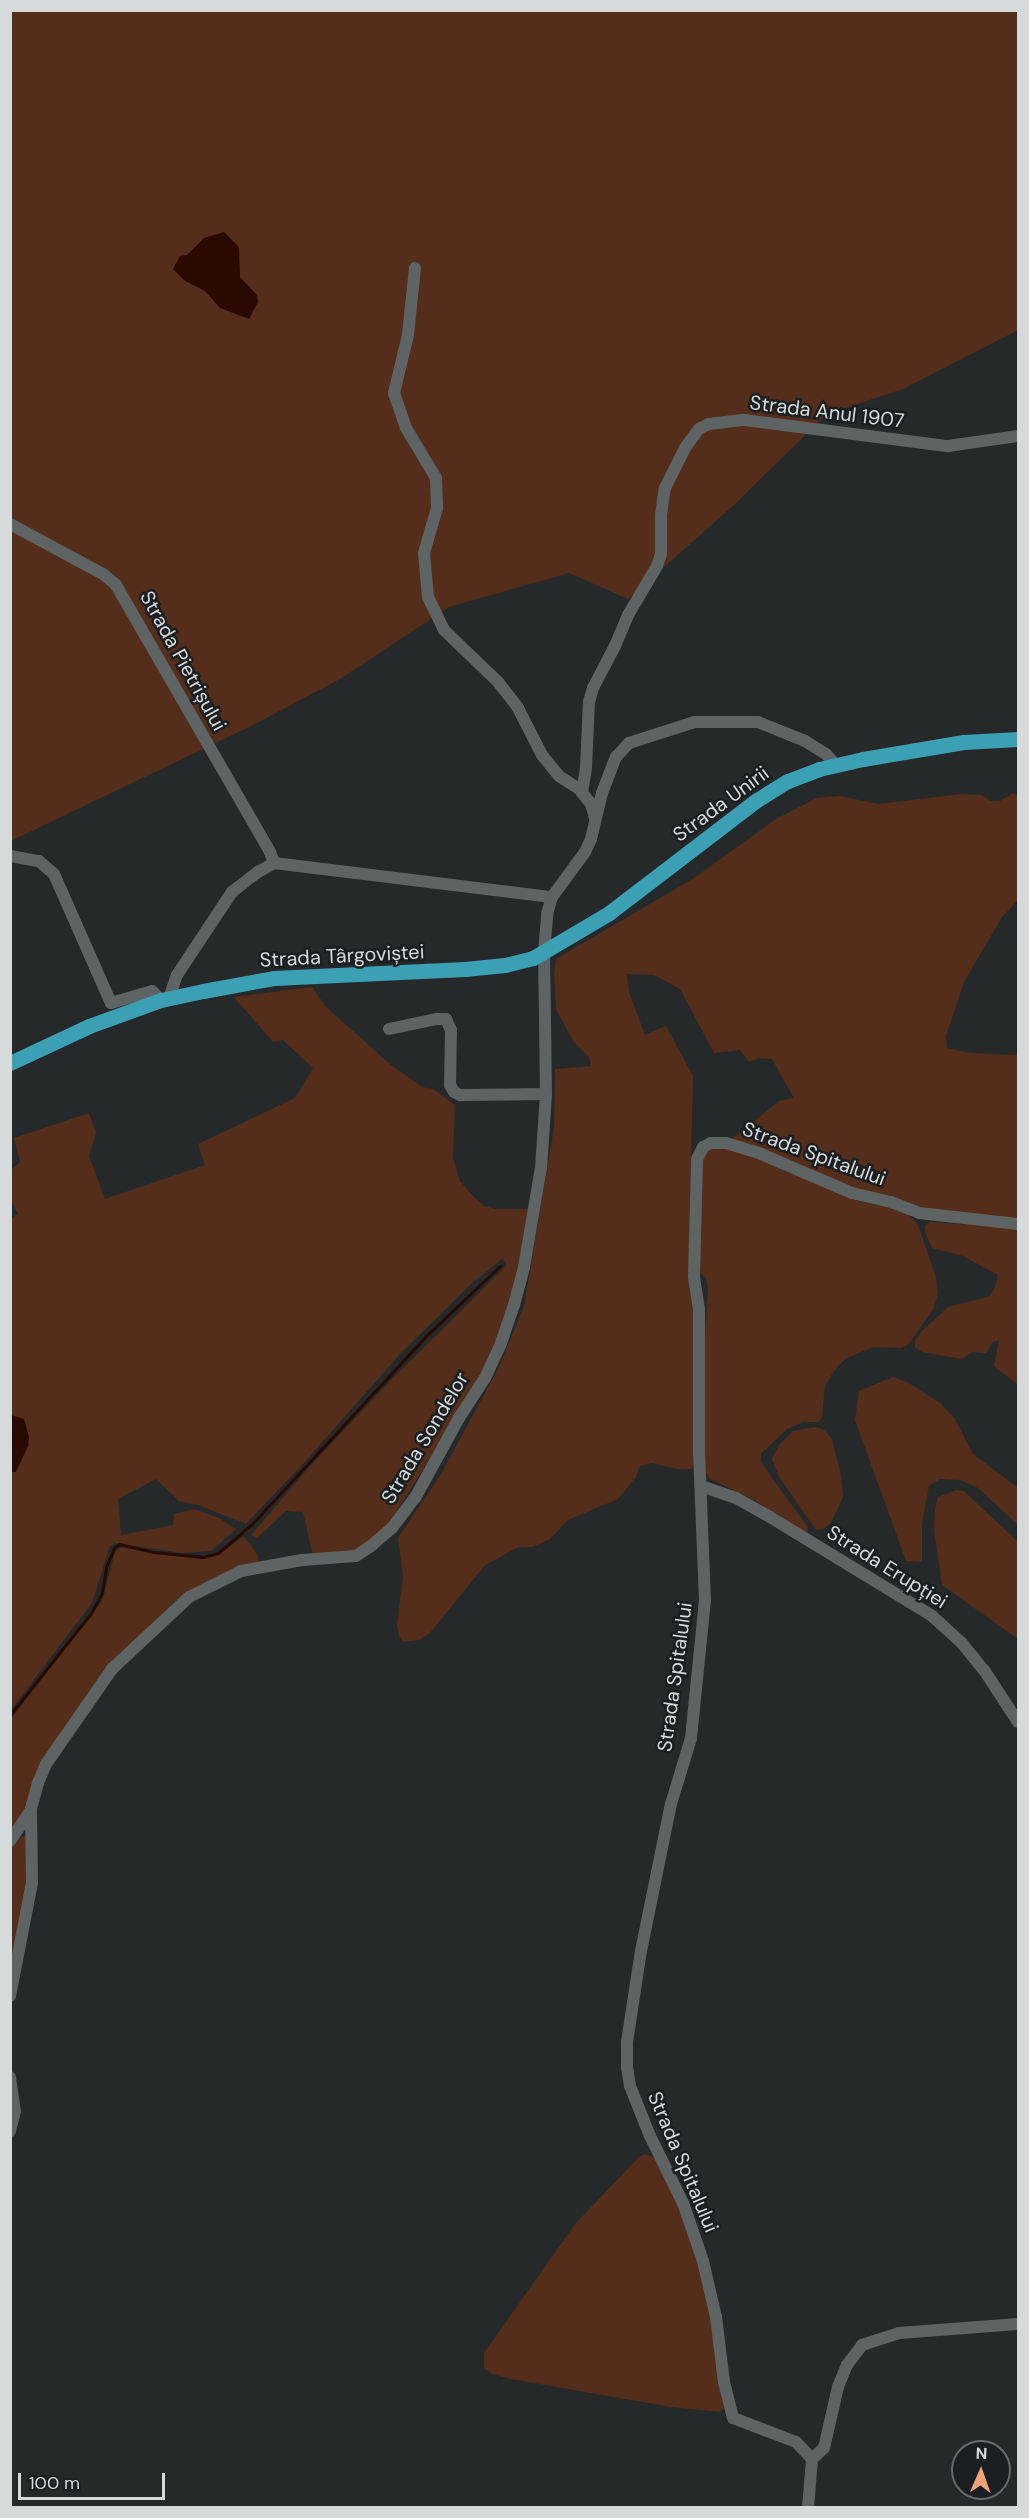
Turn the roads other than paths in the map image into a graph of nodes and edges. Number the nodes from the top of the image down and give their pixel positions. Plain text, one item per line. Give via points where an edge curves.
1 (415, 268) dead end
2 (1018, 436) edge
3 (10, 524) edge
4 (1018, 740) edge
5 (836, 765) junction
6 (582, 793) junction
7 (595, 818) junction
8 (10, 856) edge
9 (274, 863) junction
10 (552, 897) junction
11 (544, 952) junction
12 (165, 999) junction
13 (114, 1009) junction
14 (389, 1029) dead end
15 (10, 1063) edge
16 (546, 1094) junction
17 (1018, 1224) edge
18 (701, 1486) junction
19 (1018, 1722) edge
20 (31, 1809) junction
21 (10, 1840) edge
22 (10, 1996) edge
23 (10, 2077) edge
24 (10, 2131) edge
25 (1018, 2324) edge
26 (812, 2459) junction
27 (808, 2508) edge

1 - 6 street via 408,335 394,393 406,428 436,477 437,507 424,554 428,597 444,630 498,682 518,708 548,763
2 - 6 street, Strada Anul 1907 via 948,446 744,420 699,429 665,488 657,566 593,688
3 - 9 street, Strada Pietrișului via 103,574 116,585
4 - 5 main road, Strada Unirii via 964,742
5 - 7 street via 805,741 758,722 695,722 629,743 609,770
5 - 11 main road, Strada Unirii via 773,789 627,901
6 - 7 street
7 - 10 street via 585,852
8 - 13 street via 39,861 54,874
9 - 10 street
9 - 12 street via 232,892
10 - 11 street
11 - 12 main road, Strada Târgoviștei via 493,967 293,976
11 - 16 street, Strada Sondelor
12 - 13 main road, Strada Târgoviștei
13 - 15 main road, Strada Târgoviștei
14 - 16 street via 446,1019 451,1030 450,1085 460,1095
16 - 20 street, Strada Sondelor via 534,1211 511,1315 485,1378 415,1498 392,1528 356,1556 302,1560 241,1571 189,1597 112,1669 46,1764
17 - 18 street, Strada Spitalului via 919,1213 844,1190 740,1146 719,1143 703,1147 697,1159 694,1249 699,1309
18 - 19 street, Strada Erupției via 736,1498 770,1517 932,1616 984,1670
18 - 26 street, Strada Spitalului via 705,1601 692,1726 671,1804 641,1952 627,2042 627,2068 630,2086 683,2203 703,2261 733,2418 796,2442
20 - 21 street
20 - 22 street, Strada Sondelor via 32,1883
23 - 24 street via 15,2111
25 - 26 street via 898,2333 862,2345 837,2387 824,2448
26 - 27 street

